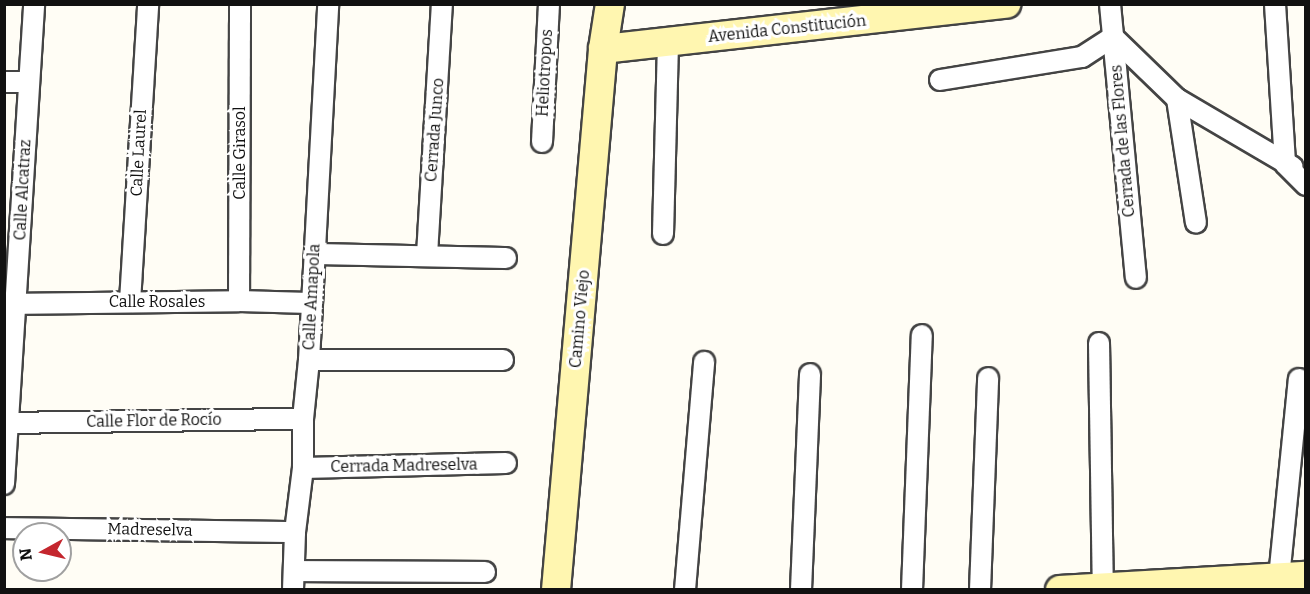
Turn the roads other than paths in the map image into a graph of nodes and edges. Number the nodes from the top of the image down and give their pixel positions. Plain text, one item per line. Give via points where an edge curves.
1 (34, 4) edge
2 (148, 4) edge
3 (240, 4) edge
4 (328, 4) edge
5 (442, 4) edge
6 (549, 4) edge
7 (610, 4) edge
8 (1006, 4) edge
9 (1110, 4) edge
10 (1275, 4) edge
11 (1113, 37) junction
12 (668, 42) junction
13 (603, 49) junction
14 (940, 80) dead end
15 (4, 82) edge
16 (28, 82) junction
17 (1177, 99) junction
18 (542, 142) dead end
19 (1285, 164) junction
20 (1305, 173) edge
21 (1305, 185) edge
22 (14, 198) edge
23 (1196, 223) dead end
24 (663, 234) dead end
25 (315, 254) junction
26 (427, 255) junction
27 (506, 258) dead end
28 (1136, 278) dead end
29 (239, 301) junction
30 (130, 302) junction
31 (310, 303) junction
32 (10, 304) edge
33 (922, 335) dead end
34 (1099, 343) dead end
35 (309, 360) junction
36 (503, 360) dead end
37 (705, 362) dead end
38 (810, 374) dead end
39 (988, 378) dead end
40 (1299, 379) dead end
41 (303, 419) junction
42 (7, 423) edge
43 (506, 463) dead end
44 (303, 468) junction
45 (4, 484) edge
46 (4, 528) edge
47 (295, 532) junction
48 (485, 572) dead end
49 (1292, 577) edge
50 (293, 580) edge
51 (1103, 588) edge
52 (556, 590) edge
53 (685, 590) edge
54 (801, 590) edge
55 (912, 590) edge
56 (980, 590) edge
57 (1060, 590) edge

1 - 16 street, Calle Alcatraz
2 - 30 street, Calle Laurel
3 - 29 street, Calle Girasol
4 - 25 street, Calle Amapola
5 - 26 street, Cerrada Junco
6 - 18 street, Heliotropos
7 - 13 main road, Camino Viejo
8 - 12 main road, Avenida Constitución
9 - 11 street, Cerrada de las Flores
10 - 19 street
11 - 14 street via 1082,57
11 - 17 street
11 - 28 street, Cerrada de las Flores
12 - 13 main road, Avenida Constitución
12 - 24 street
13 - 52 main road, Camino Viejo
15 - 16 street
16 - 22 street, Calle Alcatraz
17 - 19 street
17 - 23 street
19 - 20 street
19 - 21 street
22 - 32 street, Calle Alcatraz
25 - 26 street
25 - 31 street, Calle Amapola
26 - 27 street
29 - 30 street, Calle Rosales
29 - 31 street, Calle Rosales
30 - 32 street, Calle Rosales
31 - 35 street, Calle Amapola
32 - 42 street, Calle Alcatraz
33 - 55 street
34 - 51 street
35 - 36 street
35 - 41 street, Calle Amapola
37 - 53 street
38 - 54 street
39 - 56 street
40 - 49 street
41 - 42 street, Calle Flor de Rocío
41 - 44 street, Calle Amapola
42 - 45 street, Calle Alcatraz
43 - 44 street, Cerrada Madreselva
44 - 47 street, Calle Amapola
46 - 47 street, Madreselva
47 - 50 street, Calle Amapola
48 - 50 street
49 - 51 main road
51 - 57 main road

